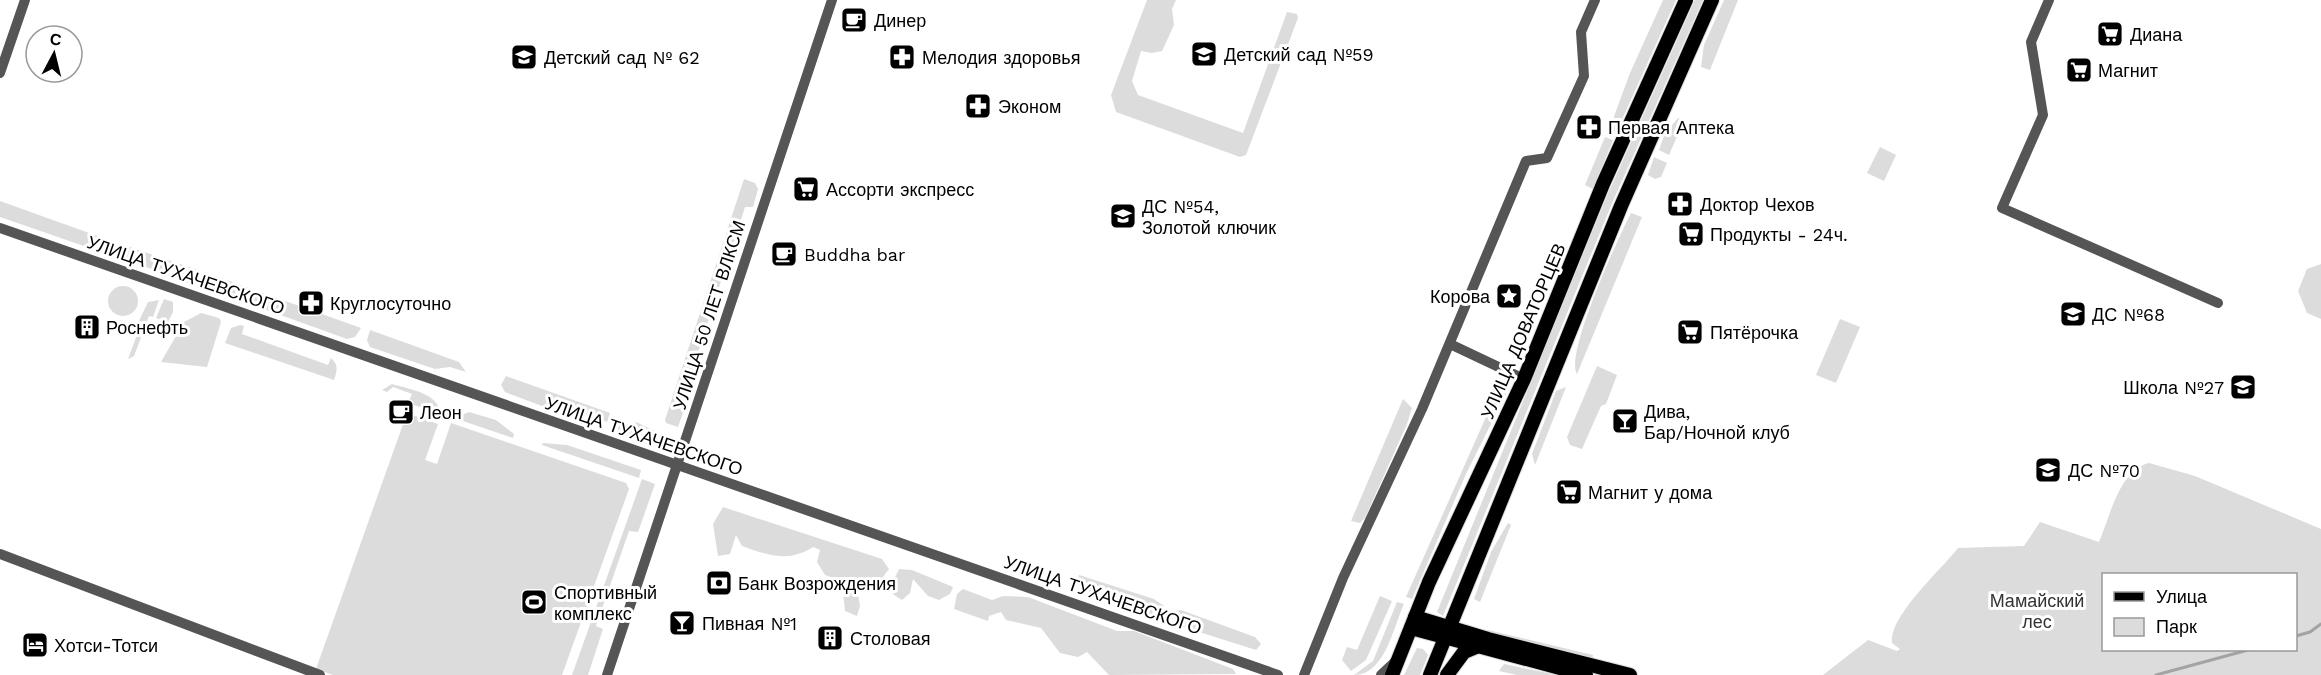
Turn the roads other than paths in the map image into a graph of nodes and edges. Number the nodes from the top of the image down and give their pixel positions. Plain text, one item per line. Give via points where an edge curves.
1 (25, 0) edge
2 (832, 0) edge
3 (1595, 0) edge
4 (1686, 0) edge
5 (1713, 0) edge
6 (2049, 0) edge
7 (0, 73) edge
8 (0, 228) edge
9 (2218, 303) dead end
10 (1450, 344) junction
11 (1524, 379) junction
12 (678, 464) junction
13 (0, 554) edge
14 (1459, 602) junction
15 (1413, 622) junction
16 (1442, 633) junction
17 (1478, 641) junction
18 (1400, 656) junction
19 (320, 675) edge
20 (607, 675) edge
21 (1278, 675) edge
22 (1304, 675) edge
23 (1382, 675) edge
24 (1392, 675) edge
25 (1430, 675) edge
26 (1447, 675) edge
27 (1586, 675) edge
28 (1630, 675) edge

1 - 7 street
2 - 12 street, УЛИЦА 50 ЛЕТ ВЛКСМ
3 - 10 street via 1581,32 1584,76 1547,158 1526,161
4 - 11 main road, УЛИЦА ДОВАТОРЦЕВ via 1602,184
5 - 14 main road via 1617,216
6 - 9 street via 2031,42 2043,115 2002,208
8 - 12 street, УЛИЦА ТУХАЧЕВСКОГО
10 - 11 street
10 - 22 street via 1343,578
11 - 15 main road, УЛИЦА ДОВАТОРЦЕВ
12 - 20 street, УЛИЦА 50 ЛЕТ ВЛКСМ
12 - 21 street, УЛИЦА ТУХАЧЕВСКОГО
13 - 19 street
14 - 16 main road
14 - 17 main road via 1464,620
15 - 16 main road
15 - 18 main road, УЛИЦА ДОВАТОРЦЕВ
16 - 17 main road
16 - 25 main road
17 - 26 main road
17 - 27 main road
17 - 28 main road
18 - 23 street
18 - 24 main road, УЛИЦА ДОВАТОРЦЕВ

